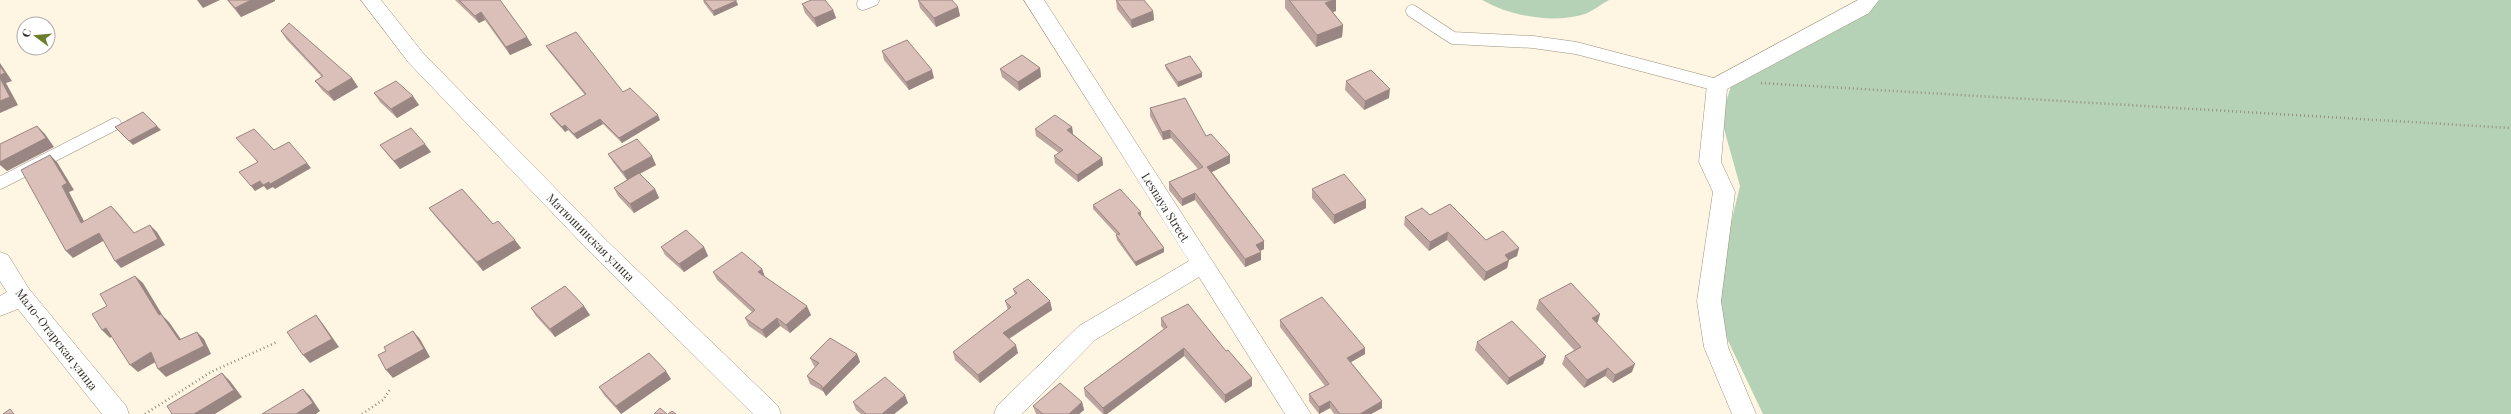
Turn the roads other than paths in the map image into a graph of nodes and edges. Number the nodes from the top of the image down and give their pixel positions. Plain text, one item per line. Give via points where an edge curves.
1 (371, 0) edge
2 (1034, 0) edge
3 (1869, 0) edge
4 (1412, 10) dead end
5 (1721, 83) junction
6 (115, 124) dead end
7 (0, 183) edge
8 (0, 261) edge
9 (1202, 264) junction
10 (21, 296) junction
11 (0, 307) edge
12 (117, 414) edge
13 (769, 414) edge
14 (1006, 414) edge
15 (1299, 414) edge
16 (1744, 414) edge

1 - 13 street, Матюшинская улица via 416,58 598,246
2 - 9 street, Lesnaya Street
3 - 5 street via 1862,8
4 - 5 lane via 1453,38 1533,42 1576,48
5 - 16 street via 1710,162 1724,192 1709,302 1716,347
6 - 7 lane
8 - 10 street, Мало-Отарская улица
9 - 14 street via 1087,333
9 - 15 street, Lesnaya Street
10 - 11 street
10 - 12 street, Мало-Отарская улица

